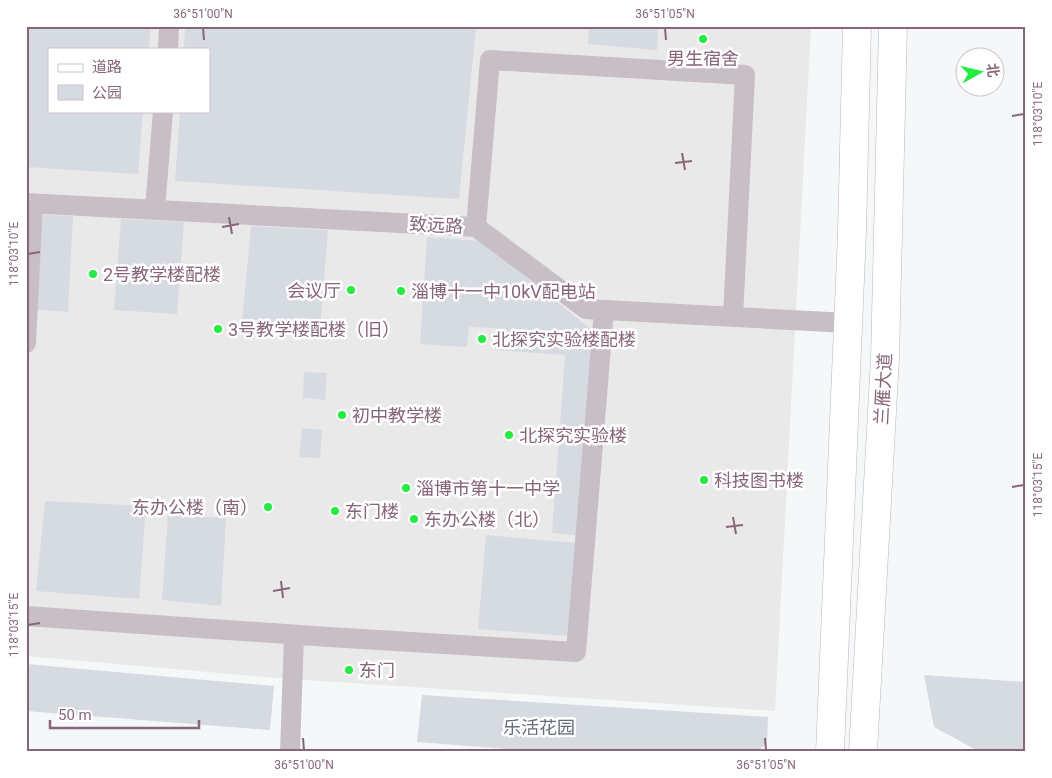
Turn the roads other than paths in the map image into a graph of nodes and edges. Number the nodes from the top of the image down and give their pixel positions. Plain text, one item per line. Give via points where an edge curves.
1 (169, 26) edge
2 (857, 26) edge
3 (893, 26) edge
4 (168, 48) edge
5 (162, 112) edge
6 (30, 203) edge
7 (155, 209) junction
8 (476, 227) junction
9 (604, 310) junction
10 (733, 317) junction
11 (848, 323) junction
12 (26, 343) edge
13 (26, 616) edge
14 (294, 635) junction
15 (290, 752) edge
16 (830, 752) edge
17 (864, 752) edge

1 - 4 street
2 - 11 main road
3 - 17 main road, 兰雁大道 via 885,358
5 - 7 street
6 - 7 street, 致远路
6 - 12 street
7 - 8 street, 致远路
8 - 9 street, 致远路 via 586,309
8 - 10 street via 490,60 745,76
9 - 10 street, 致远路
9 - 14 street via 576,652
10 - 11 street, 致远路
11 - 16 main road
13 - 14 street
14 - 15 street

